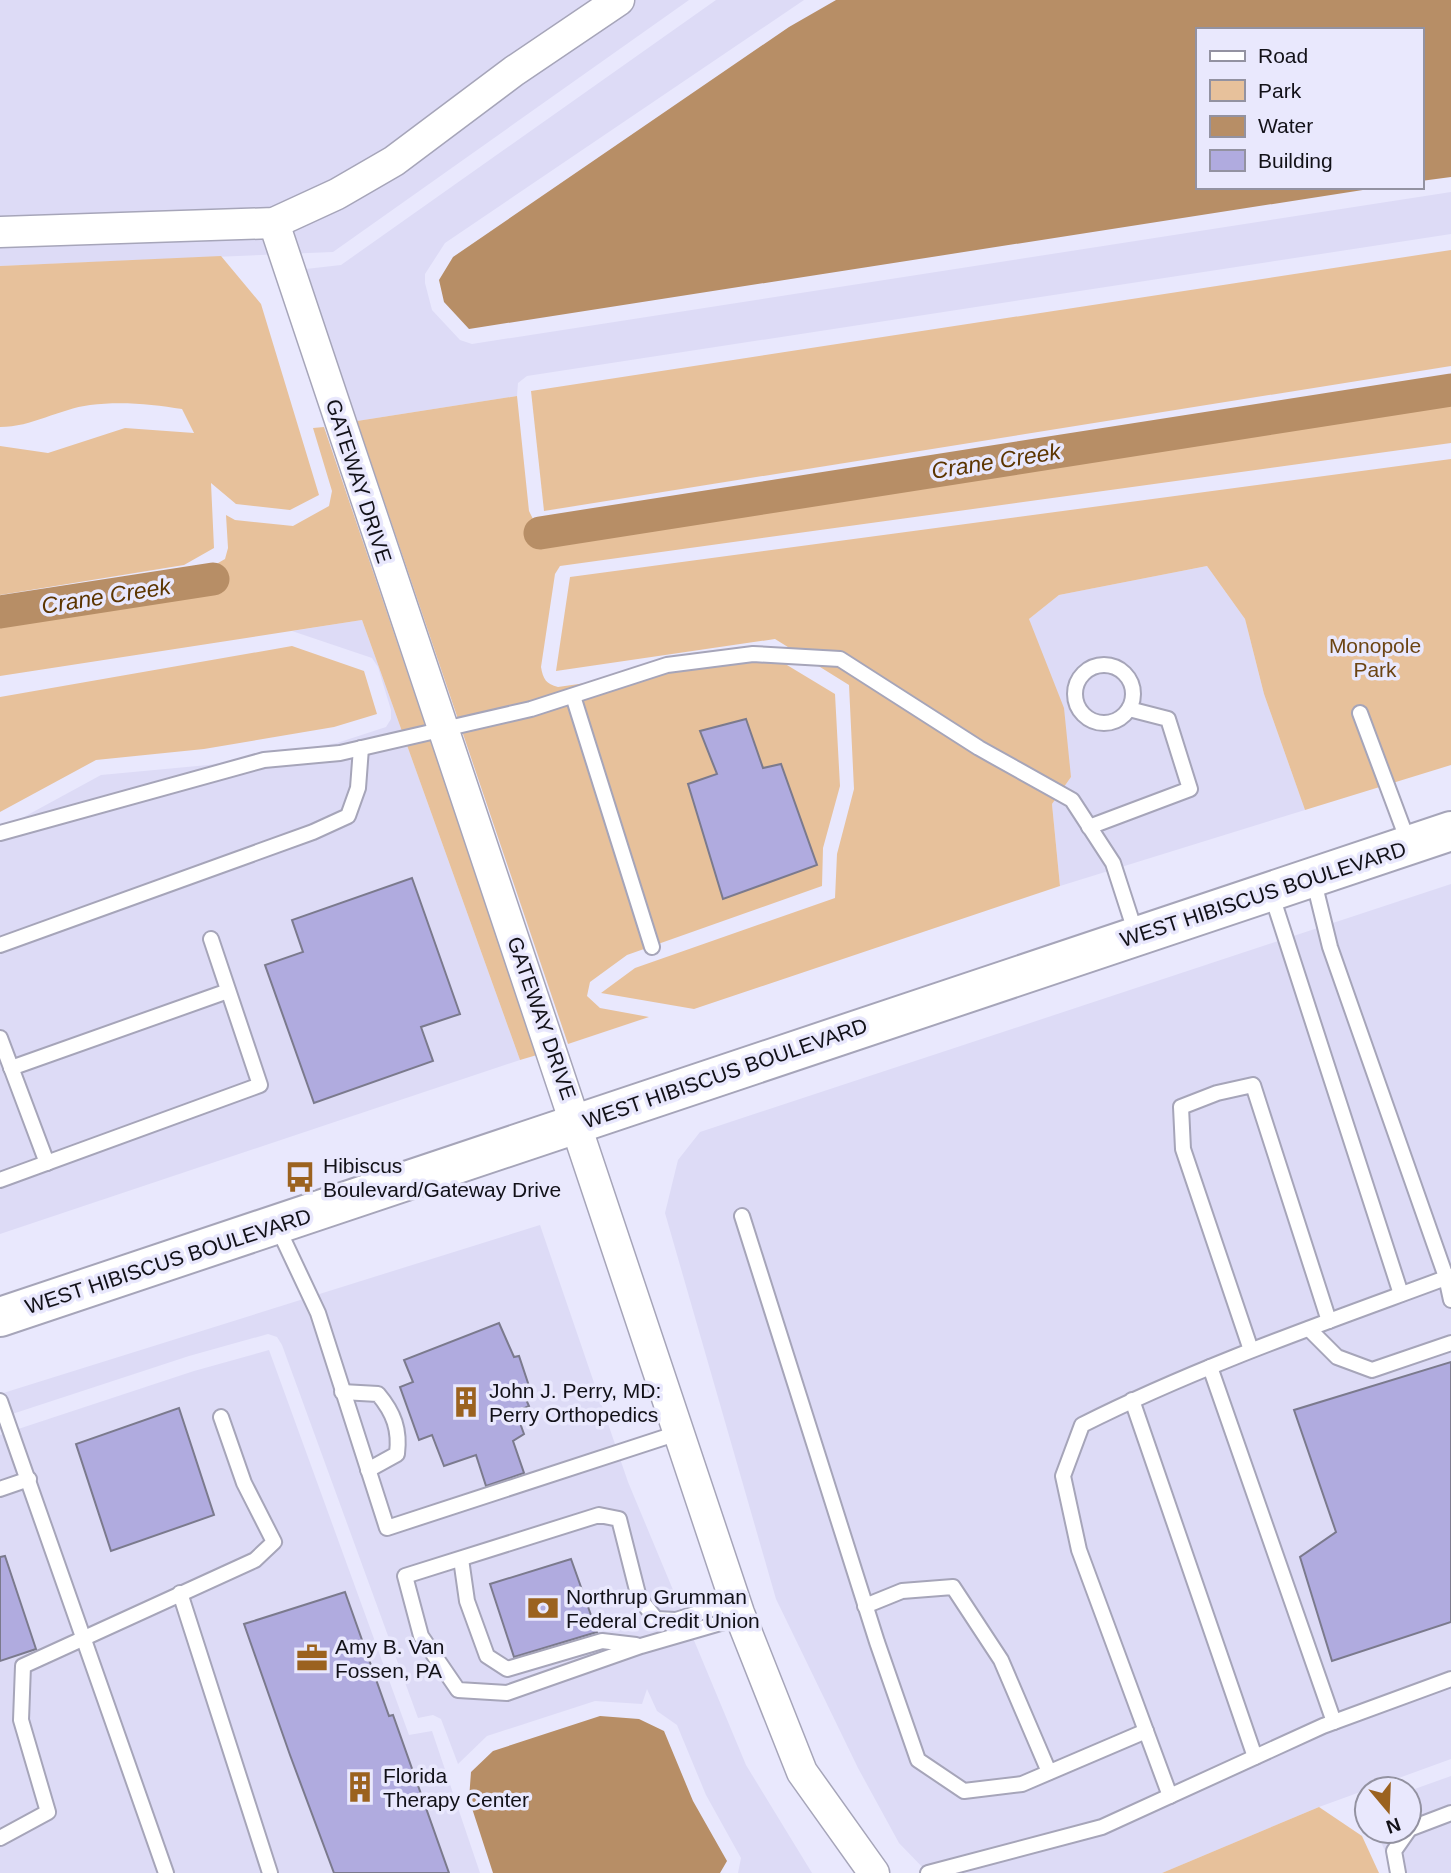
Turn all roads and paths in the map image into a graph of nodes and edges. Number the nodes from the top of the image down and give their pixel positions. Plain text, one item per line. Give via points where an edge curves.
1 (619, 0) edge
2 (274, 223) junction
3 (0, 232) edge
4 (573, 696) junction
5 (1129, 709) junction
6 (1360, 713) dead end
7 (442, 727) junction
8 (361, 748) junction
9 (1089, 827) junction
10 (1451, 831) edge
11 (0, 833) edge
12 (1409, 845) junction
13 (1313, 877) junction
14 (1270, 891) junction
15 (1137, 935) junction
16 (212, 939) dead end
17 (0, 945) edge
18 (652, 947) dead end
19 (228, 991) junction
20 (0, 1038) edge
21 (11, 1068) junction
22 (578, 1124) junction
23 (47, 1163) junction
24 (0, 1180) edge
25 (742, 1216) dead end
26 (276, 1225) junction
27 (1449, 1276) edge
28 (1401, 1294) junction
29 (1451, 1300) edge
30 (0, 1316) edge
31 (1329, 1321) junction
32 (1309, 1329) junction
33 (1451, 1343) edge
34 (1251, 1350) junction
35 (1210, 1367) junction
36 (342, 1392) junction
37 (1132, 1400) junction
38 (0, 1401) edge
39 (221, 1417) dead end
40 (681, 1432) junction
41 (368, 1470) junction
42 (29, 1479) junction
43 (0, 1489) edge
44 (461, 1559) junction
45 (180, 1593) junction
46 (865, 1606) junction
47 (739, 1609) junction
48 (86, 1638) junction
49 (641, 1646) junction
50 (1451, 1679) edge
51 (1335, 1722) junction
52 (1146, 1731) junction
53 (1255, 1757) junction
54 (1049, 1772) junction
55 (1170, 1796) junction
56 (1451, 1813) edge
57 (1423, 1824) edge
58 (0, 1838) edge
59 (1398, 1845) edge
60 (166, 1873) edge
61 (270, 1873) edge
62 (874, 1873) edge
63 (928, 1873) edge
64 (1398, 1873) edge

1 - 2 street via 513,71 394,161
2 - 3 street
2 - 7 street, GATEWAY DRIVE
4 - 7 lane
4 - 9 lane via 680,664 753,654 841,659 978,748 1072,800
4 - 18 lane
5 - 5 lane via 1131,681 1117,667 1089,668 1076,684 1080,711 1096,722 1115,721
5 - 9 lane via 1168,719 1190,789
6 - 12 lane
7 - 8 lane
7 - 22 street, GATEWAY DRIVE
8 - 11 lane via 264,760
8 - 17 lane via 358,788 348,816
9 - 15 lane via 1113,863
10 - 12 street, WEST HIBISCUS BOULEVARD
12 - 13 street, WEST HIBISCUS BOULEVARD
13 - 14 street, WEST HIBISCUS BOULEVARD
13 - 27 lane via 1330,947
14 - 15 street, WEST HIBISCUS BOULEVARD
14 - 28 lane
15 - 22 street, WEST HIBISCUS BOULEVARD
16 - 19 lane
19 - 21 lane
19 - 23 lane via 260,1085
20 - 21 lane
21 - 23 lane
22 - 26 street, WEST HIBISCUS BOULEVARD
22 - 40 street, GATEWAY DRIVE
23 - 24 lane
25 - 46 lane
26 - 30 street, WEST HIBISCUS BOULEVARD
26 - 36 lane via 318,1313
27 - 28 lane
27 - 29 lane
28 - 31 lane
31 - 32 lane
31 - 34 lane via 1253,1085 1217,1093 1181,1107 1183,1149
32 - 33 lane via 1337,1357 1371,1370
32 - 34 lane
34 - 35 lane
35 - 37 lane
35 - 51 lane
36 - 41 lane
36 - 41 lane via 378,1394 390,1409 399,1434 397,1454
37 - 52 lane via 1082,1425 1063,1476 1079,1550
37 - 53 lane
38 - 42 lane
39 - 45 lane via 244,1483 274,1542 255,1560
40 - 41 lane via 387,1528
40 - 47 street, GATEWAY DRIVE
42 - 43 lane
42 - 48 lane
44 - 47 lane via 599,1515 619,1519 639,1598 656,1619
44 - 49 lane via 467,1601 487,1656 507,1669 602,1641
44 - 49 lane via 405,1576 421,1636 458,1690 507,1693
45 - 48 lane
45 - 61 lane
46 - 54 lane via 902,1591 953,1587 1001,1660
46 - 54 lane via 918,1760 964,1791 1023,1784
47 - 49 lane
47 - 62 street, GATEWAY DRIVE via 803,1772
48 - 58 lane via 23,1666 21,1720 48,1812
48 - 60 lane
50 - 51 lane
51 - 53 lane
52 - 54 lane
52 - 55 lane
53 - 55 lane
55 - 63 lane via 1102,1827
56 - 57 lane
59 - 64 lane via 1394,1851

